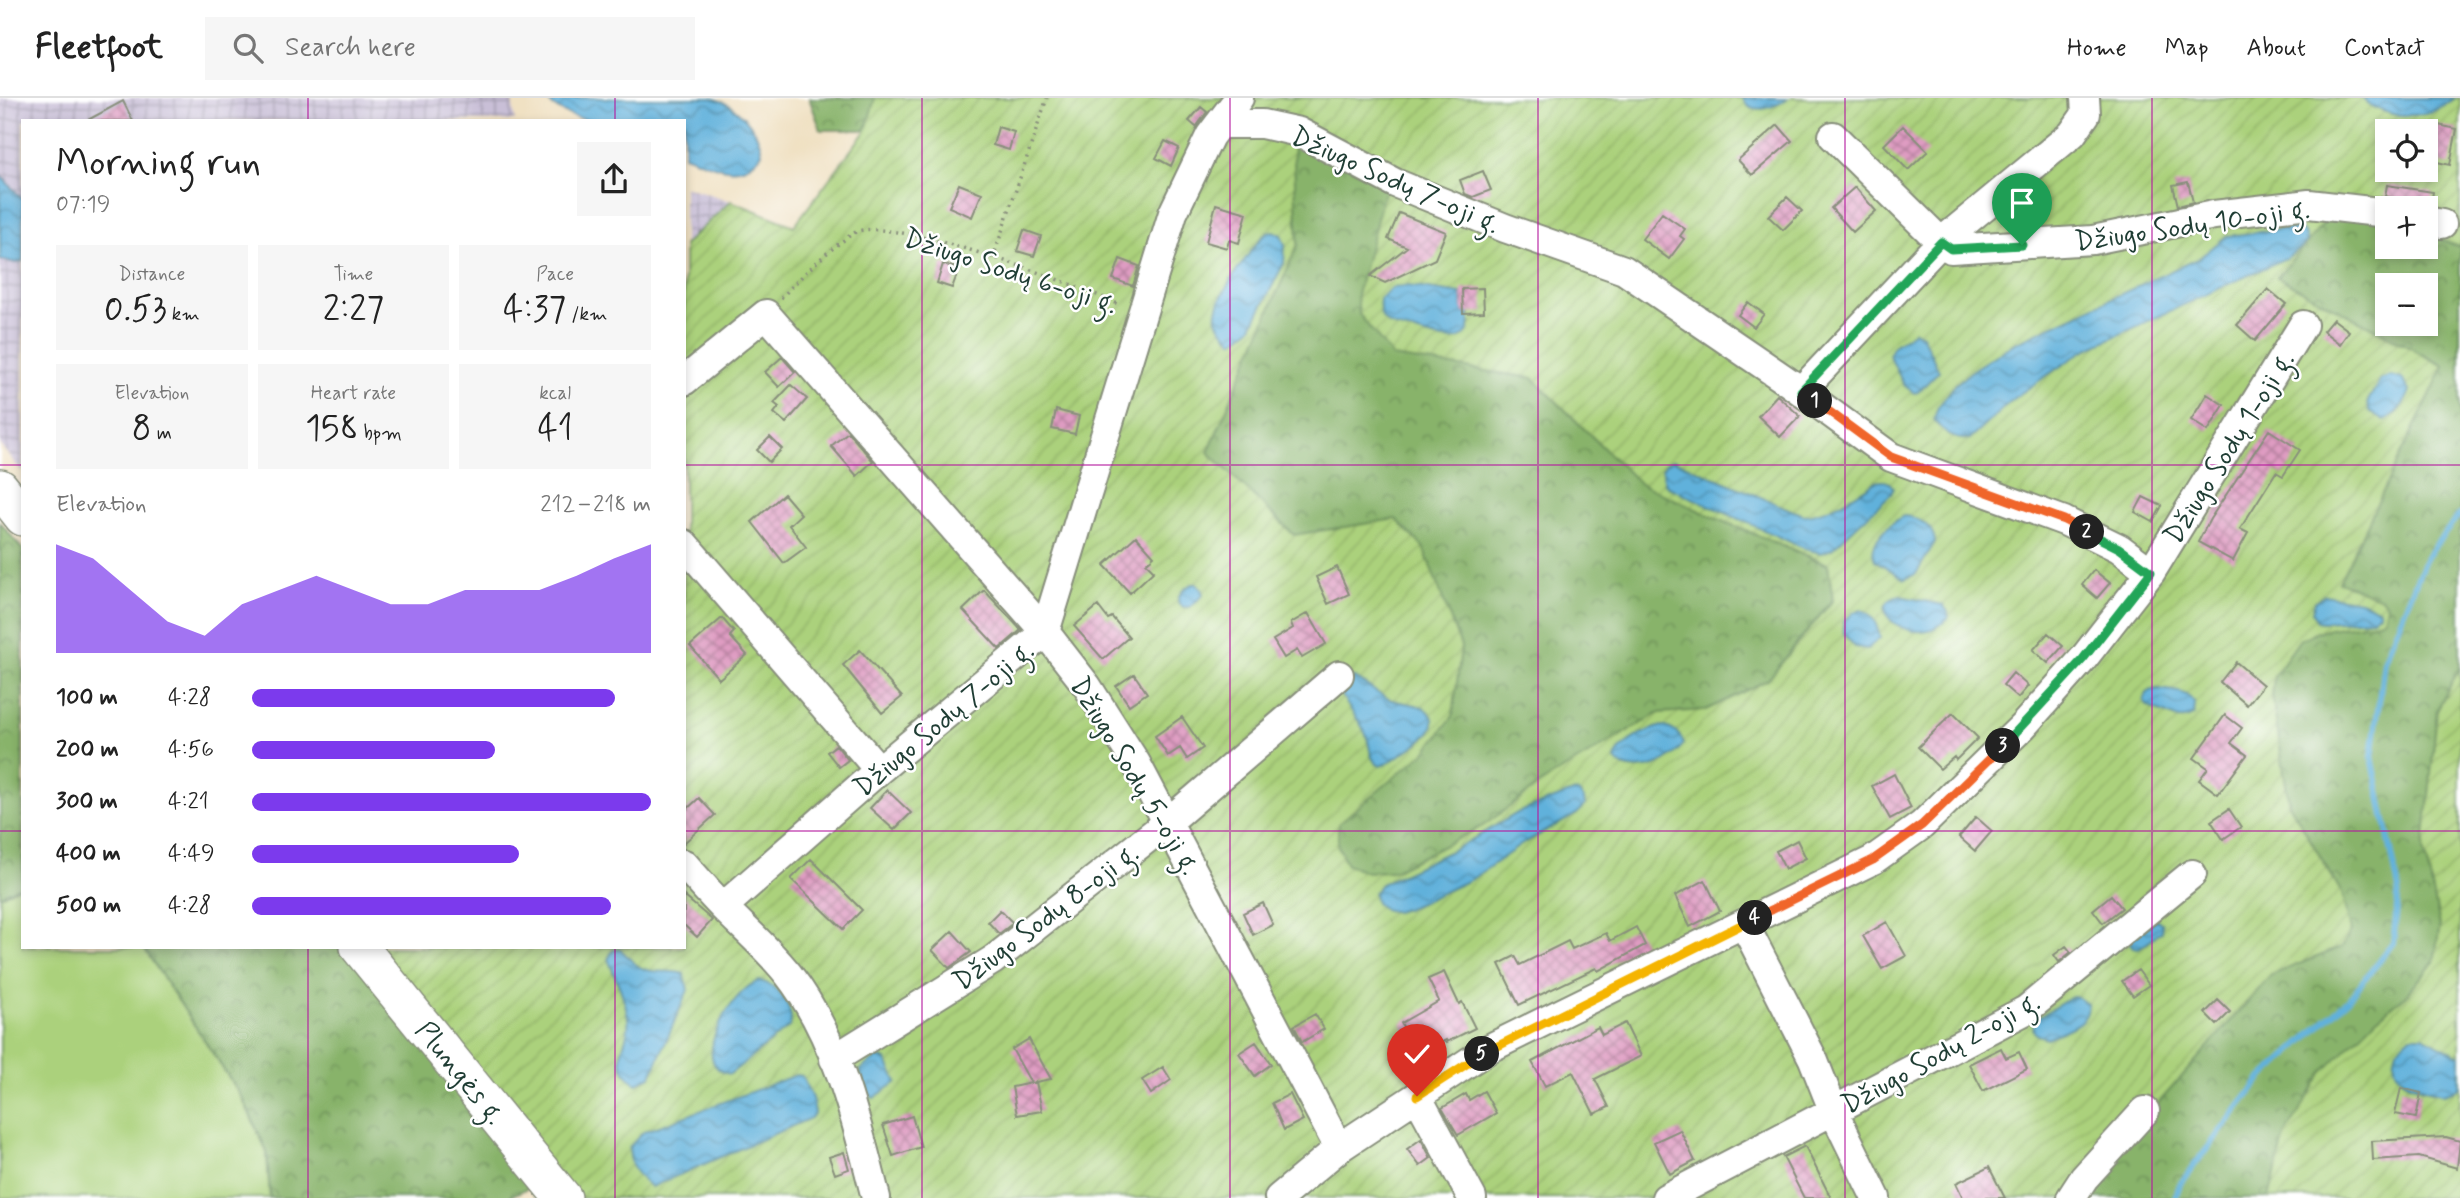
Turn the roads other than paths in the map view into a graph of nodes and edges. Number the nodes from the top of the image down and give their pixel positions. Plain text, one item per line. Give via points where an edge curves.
1 (1239, 98) edge
2 (2085, 98) edge
3 (1219, 124) junction
4 (1833, 136) dead end
5 (2375, 212) edge
6 (1941, 242) junction
7 (2303, 325) dead end
8 (686, 379) edge
9 (1801, 391) junction
10 (0, 488) edge
11 (21, 514) edge
12 (686, 546) edge
13 (2151, 572) junction
14 (1045, 632) junction
15 (1339, 675) dead end
16 (879, 770) junction
17 (1168, 822) junction
18 (686, 866) edge
19 (2192, 874) dead end
20 (723, 907) junction
21 (1744, 923) junction
22 (361, 949) edge
23 (834, 1059) junction
24 (1417, 1096) junction
25 (2145, 1111) dead end
26 (1833, 1112) junction
27 (1339, 1148) junction
28 (563, 1198) edge
29 (876, 1198) edge
30 (1279, 1198) edge
31 (1472, 1198) edge
32 (1666, 1198) edge
33 (1876, 1198) edge
34 (2070, 1198) edge

1 - 3 street
2 - 6 street via 2086,114 2072,134
3 - 9 street, Džiugo Sodų 7-oji g. via 1262,124 1299,132 1395,183 1624,271
3 - 14 street, Džiugo Sodų 7-oji g. via 1173,213
4 - 6 street
5 - 6 street, Džiugo Sodų 10-oji g. via 2309,204 2214,215 2093,240 1951,249
6 - 9 street
7 - 13 street, Džiugo Sodų 1-oji g.
8 - 14 street, Džiugo Sodų 5-oji g. via 766,314
9 - 13 street, Džiugo Sodų 7-oji g. via 1891,457 2064,520 2119,548
10 - 11 main road
12 - 16 street
13 - 21 street, Džiugo Sodų 1-oji g. via 2023,726 1922,825 1873,860
14 - 16 street, Džiugo Sodų 7-oji g.
14 - 17 street, Džiugo Sodų 5-oji g. via 1094,697
15 - 17 street, Džiugo Sodų 8-oji g.
16 - 20 street, Džiugo Sodų 7-oji g.
17 - 23 street, Džiugo Sodų 8-oji g. via 993,960
17 - 27 street, Džiugo Sodų 5-oji g.
18 - 20 street
19 - 26 street, Džiugo Sodų 2-oji g. via 2026,1010
20 - 23 street via 789,975
21 - 24 street, Džiugo Sodų 1-oji g. via 1490,1048
21 - 26 street via 1812,1059
22 - 28 main road, Plungės g.
23 - 29 street via 857,1121
24 - 27 street, Džiugo Sodų 1-oji g.
24 - 31 street
25 - 34 street
26 - 32 street, Džiugo Sodų 2-oji g.
26 - 33 street
27 - 30 street, Džiugo Sodų 1-oji g.

